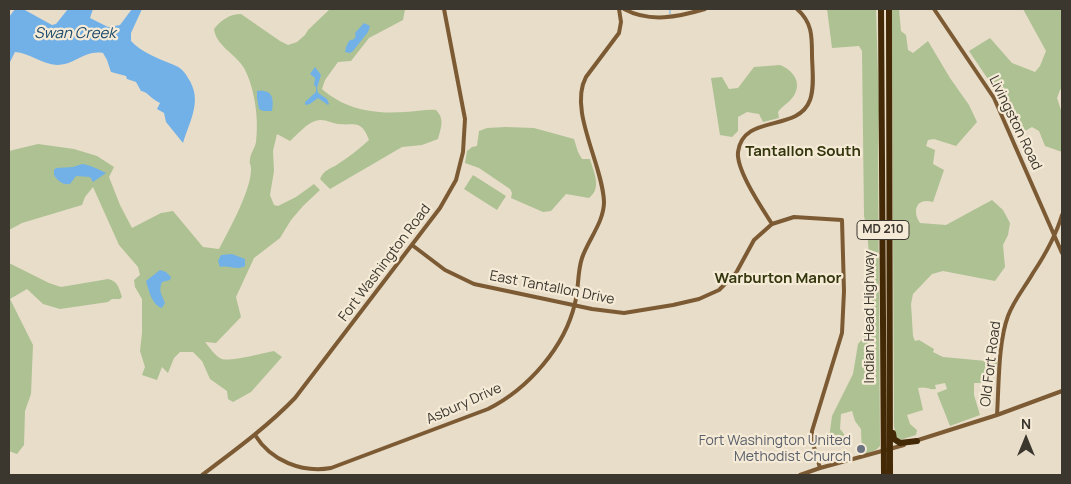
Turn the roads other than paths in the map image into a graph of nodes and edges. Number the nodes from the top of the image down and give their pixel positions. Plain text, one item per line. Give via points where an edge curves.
1 (444, 9) edge
2 (619, 9) edge
3 (624, 9) edge
4 (705, 9) edge
5 (797, 9) edge
6 (881, 9) edge
7 (889, 9) edge
8 (934, 9) edge
9 (1062, 215) edge
10 (772, 224) junction
11 (1054, 235) junction
12 (412, 245) junction
13 (1062, 253) edge
14 (575, 306) junction
15 (1062, 391) edge
16 (890, 393) junction
17 (997, 415) junction
18 (255, 435) junction
19 (917, 440) junction
20 (887, 450) junction
21 (820, 468) junction
22 (202, 475) edge
23 (800, 475) edge
24 (884, 475) edge
25 (890, 475) edge

1 - 12 street, Fort Washington Road via 465,119 463,152 451,191
2 - 14 street, Asbury Drive via 619,33 582,85 581,114 602,183 604,202 598,226 581,260
3 - 4 street via 638,15 662,18
5 - 10 street via 810,28 810,98 805,109 794,117 749,133 741,142 738,155 742,173
6 - 20 highway, Indian Head Highway / MD 210 via 883,382
7 - 16 highway, Indian Head Highway / MD 210
8 - 11 street, Livingston Road via 994,98
9 - 11 street, Old Fort Road
10 - 14 street, East Tantallon Drive via 751,244 733,277 719,290 706,296 624,313
10 - 21 street, East Tantallon Drive via 794,217 842,220 842,334 812,428
11 - 13 street, Livingston Road
11 - 17 street, Old Fort Road via 1008,315
12 - 14 street, East Tantallon Drive via 465,281
12 - 18 street, Fort Washington Road via 307,384 279,415
14 - 18 street, Asbury Drive via 565,331 534,376 510,397 481,412 326,469 304,469 284,462 267,450
15 - 17 street
16 - 19 highway via 894,438 900,443
16 - 20 highway, Indian Head Highway / MD 210
17 - 19 street, Old Fort Road
18 - 22 street, Fort Washington Road
19 - 20 street, Old Fort Road
20 - 21 street, Old Fort Road
20 - 24 highway, Indian Head Highway / MD 210
20 - 25 highway, Indian Head Highway / MD 210
21 - 23 street, Old Fort Road

